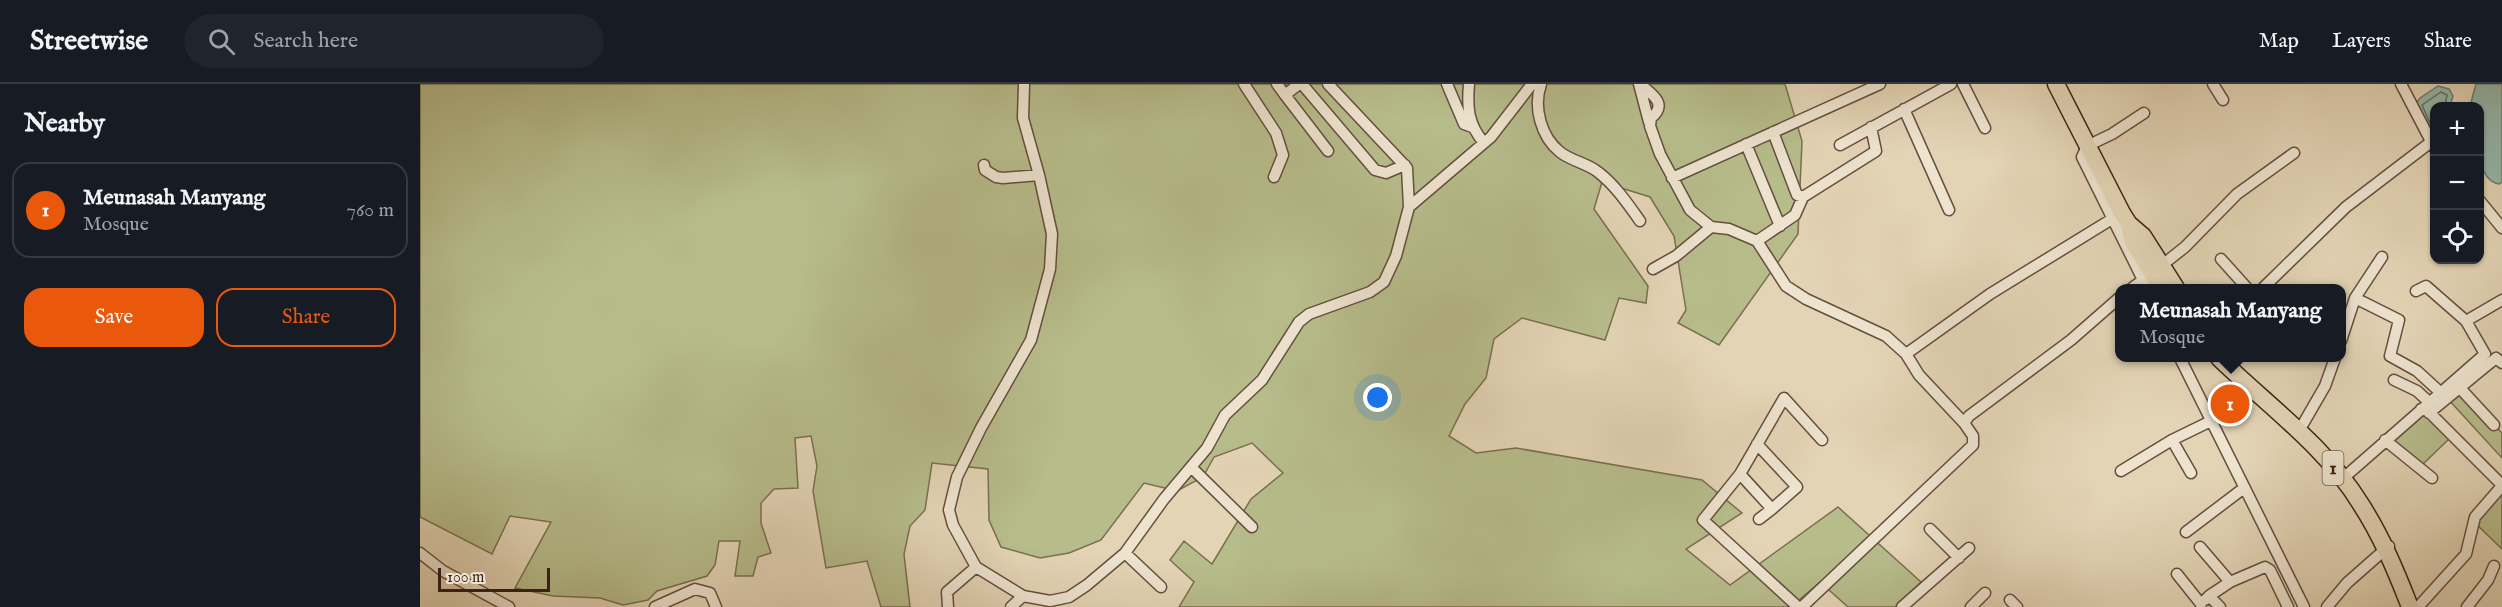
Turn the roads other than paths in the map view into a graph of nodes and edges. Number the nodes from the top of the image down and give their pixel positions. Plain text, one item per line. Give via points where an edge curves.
1 (1024, 84) edge
2 (1244, 84) edge
3 (1277, 84) edge
4 (1300, 84) edge
5 (1328, 84) edge
6 (1447, 84) edge
7 (1469, 84) edge
8 (1532, 84) edge
9 (1541, 84) edge
10 (1640, 84) edge
11 (1880, 84) edge
12 (1951, 84) edge
13 (1963, 84) edge
14 (2056, 84) edge
15 (2213, 84) edge
16 (2401, 84) edge
17 (1285, 95) junction
18 (2223, 100) dead end
19 (1904, 109) junction
20 (2144, 113) dead end
21 (1871, 127) junction
22 (1472, 128) junction
23 (1985, 128) dead end
24 (1773, 132) junction
25 (2430, 138) edge
26 (1484, 143) junction
27 (1746, 144) junction
28 (1840, 145) dead end
29 (2087, 146) junction
30 (2430, 146) edge
31 (1328, 152) dead end
32 (2294, 153) dead end
33 (984, 165) dead end
34 (1405, 165) junction
35 (1039, 175) junction
36 (1274, 177) dead end
37 (1672, 178) junction
38 (1803, 197) junction
39 (2484, 206) edge
40 (1409, 207) junction
41 (1949, 210) dead end
42 (1640, 221) dead end
43 (2120, 221) junction
44 (1780, 226) junction
45 (1711, 227) junction
46 (2502, 228) edge
47 (1757, 241) junction
48 (2382, 257) dead end
49 (2221, 258) dead end
50 (2161, 266) junction
51 (1653, 269) dead end
52 (2145, 284) edge
53 (2158, 284) edge
54 (2173, 284) edge
55 (2244, 284) edge
56 (2267, 284) edge
57 (2416, 291) dead end
58 (2355, 298) junction
59 (2502, 300) edge
60 (2115, 302) edge
61 (2466, 321) junction
62 (2346, 326) edge
63 (1906, 354) junction
64 (2486, 361) junction
65 (2182, 362) edge
66 (2225, 362) edge
67 (2238, 362) edge
68 (2333, 362) edge
69 (2502, 363) edge
70 (2394, 380) dead end
71 (2256, 387) junction
72 (2459, 387) junction
73 (2440, 392) junction
74 (2426, 409) junction
75 (2211, 421) junction
76 (1964, 423) junction
77 (2303, 424) junction
78 (2494, 424) dead end
79 (1822, 440) dead end
80 (2172, 440) junction
81 (2389, 442) junction
82 (1757, 444) junction
83 (2318, 445) junction
84 (1191, 467) junction
85 (2121, 471) dead end
86 (2191, 473) dead end
87 (1740, 474) junction
88 (2348, 474) junction
89 (2432, 478) dead end
90 (2244, 488) junction
91 (1772, 509) junction
92 (1760, 519) dead end
93 (1252, 528) dead end
94 (1930, 529) dead end
95 (2186, 532) dead end
96 (2388, 546) junction
97 (2200, 547) dead end
98 (1969, 548) dead end
99 (420, 553) edge
100 (1125, 553) junction
101 (1959, 558) junction
102 (2494, 566) dead end
103 (976, 567) junction
104 (2176, 574) dead end
105 (2230, 582) junction
106 (1161, 587) dead end
107 (1985, 593) dead end
108 (1023, 596) junction
109 (2210, 596) junction
110 (2199, 606) edge
111 (508, 607) edge
112 (655, 607) edge
113 (716, 607) edge
114 (948, 607) edge
115 (1011, 607) edge
116 (1800, 607) edge
117 (1902, 607) edge
118 (1971, 607) edge
119 (2220, 607) edge
120 (2288, 607) edge
121 (2304, 607) edge
122 (2327, 607) edge
123 (2410, 607) edge
124 (2418, 607) edge
125 (2467, 607) edge

1 - 35 street via 1023,118
2 - 36 street via 1276,133 1283,155
3 - 17 street
4 - 17 street
4 - 34 street via 1375,170 1386,173
5 - 34 street
6 - 22 street via 1464,124
7 - 22 street via 1468,115
8 - 26 street
9 - 42 street via 1537,107 1552,143 1561,153 1596,170
10 - 37 street via 1660,105 1649,122
11 - 24 street
12 - 19 street
13 - 23 street
14 - 29 highway
15 - 18 street
16 - 25 street
17 - 31 street
19 - 21 street
19 - 41 street
20 - 29 street
21 - 28 street
21 - 38 street via 1876,152
22 - 26 street
24 - 27 street
24 - 38 street via 1797,195
26 - 40 street
27 - 37 street
27 - 44 street
29 - 43 highway
30 - 56 street via 2346,207
32 - 50 street via 2237,194
33 - 35 street via 996,177
34 - 40 street via 1410,176
35 - 103 street via 1052,234 1050,269 1030,340 981,428 949,500 952,525
37 - 45 street via 1690,210
38 - 44 street via 1795,215
39 - 46 street
40 - 84 street via 1396,256 1384,282 1370,292 1309,314 1299,322 1262,380 1225,415
43 - 50 highway via 2143,236
43 - 52 street
43 - 53 highway
43 - 63 street via 1990,294
44 - 47 street
45 - 47 street via 1729,229
45 - 51 street
47 - 63 street via 1786,286 1814,304 1887,336
48 - 58 street
49 - 55 street
50 - 54 highway
57 - 61 street via 2426,286
58 - 62 street
58 - 73 street via 2399,320 2390,356 2417,370
59 - 61 street
60 - 76 street
61 - 64 street via 2485,351
63 - 76 street via 1919,375
64 - 69 street via 2496,358
64 - 72 street
64 - 73 street
65 - 75 street
66 - 71 highway, 1
67 - 71 highway, 1
68 - 77 street via 2325,387
70 - 74 street via 2417,392
71 - 77 highway, 1
71 - 83 highway, 1
72 - 74 street
72 - 78 street
73 - 74 street
74 - 81 street
74 - 124 street via 2501,488 2475,518 2466,554
75 - 80 street
75 - 90 street
76 - 116 street via 1973,436 1973,445
77 - 83 highway, 1
79 - 82 street via 1784,398
80 - 85 street
80 - 86 street
81 - 88 street
81 - 89 street
82 - 87 street
82 - 91 street via 1797,487
83 - 88 highway, 1
83 - 96 highway, 1
84 - 93 street
84 - 100 street
87 - 91 street
87 - 116 street via 1703,520
88 - 96 highway, 1 via 2368,501
90 - 95 street
90 - 121 street
91 - 92 street
94 - 101 street
96 - 122 street
96 - 123 highway, 1
96 - 124 highway, 1
97 - 105 street
98 - 101 street
99 - 111 street via 443,571
100 - 106 street
100 - 108 street via 1069,597 1050,601
101 - 117 street
102 - 125 street
103 - 108 street
103 - 114 street via 947,592
104 - 110 street
105 - 109 street
105 - 120 street via 2265,567
107 - 118 street
108 - 115 street
109 - 110 street
109 - 119 street
112 - 113 street via 695,589 710,593

